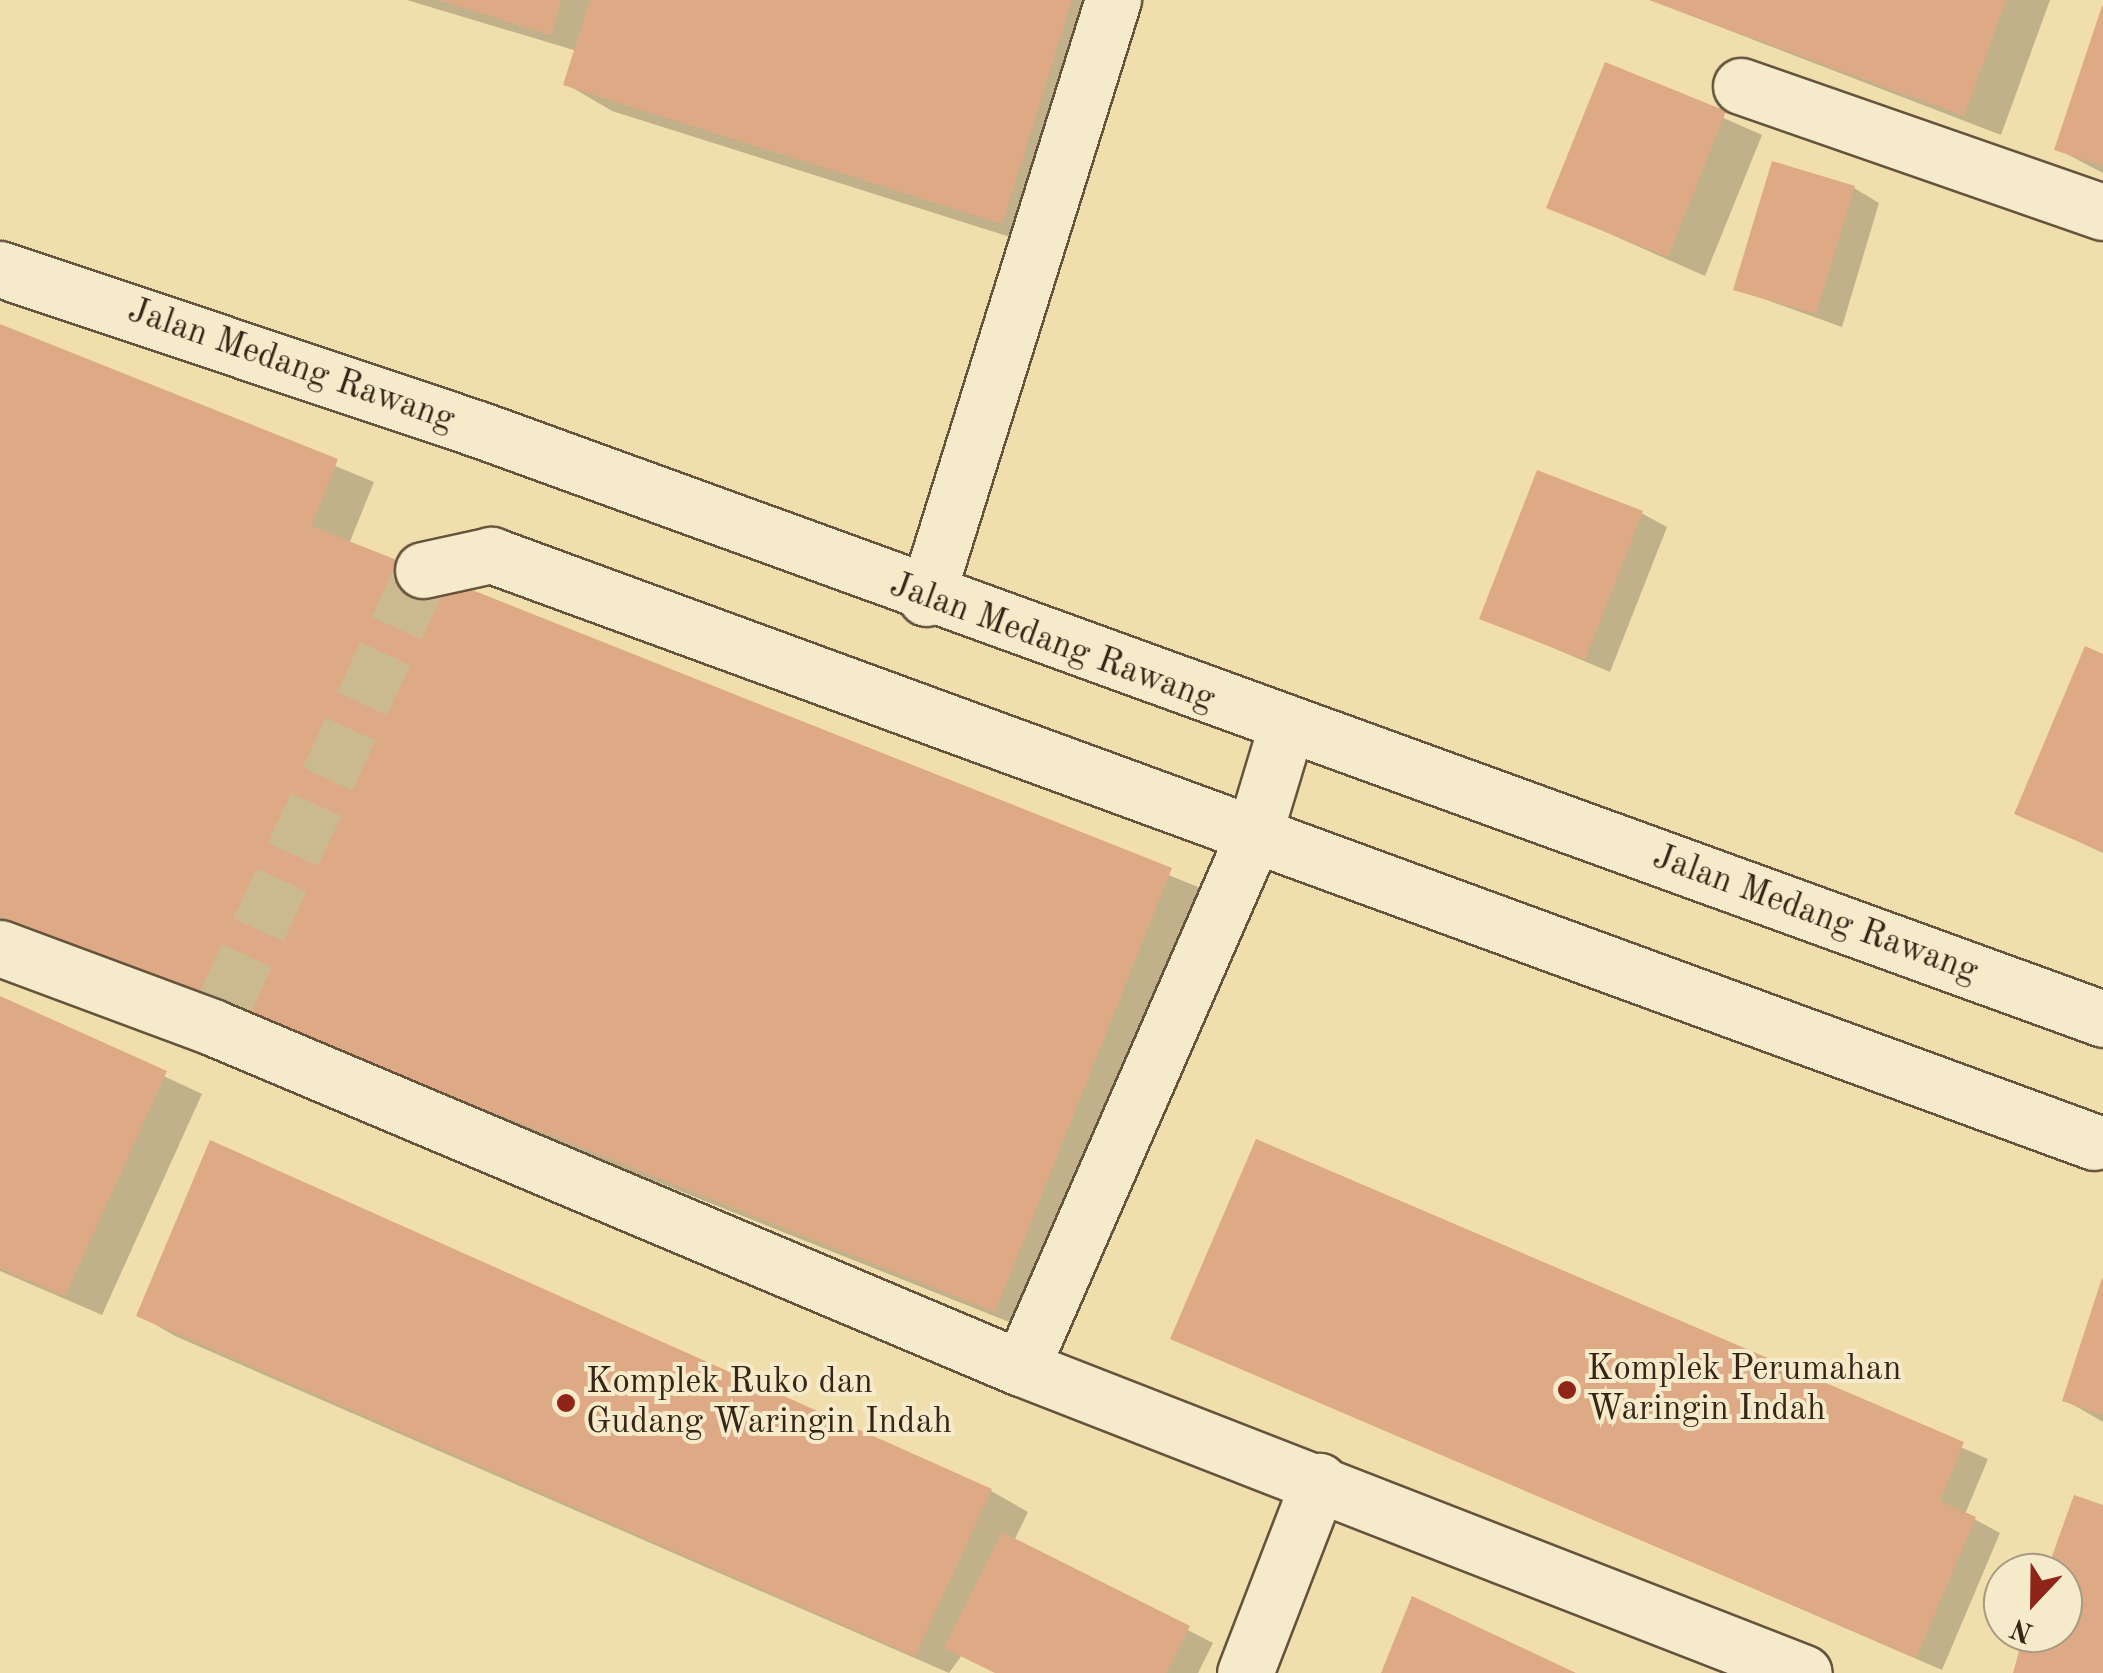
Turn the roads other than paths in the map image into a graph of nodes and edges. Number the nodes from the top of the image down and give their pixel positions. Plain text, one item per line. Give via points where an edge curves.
1 (1114, 0) edge
2 (1742, 86) dead end
3 (2103, 212) edge
4 (0, 268) edge
5 (423, 570) dead end
6 (926, 598) junction
7 (1286, 728) junction
8 (1254, 837) junction
9 (0, 948) edge
10 (2103, 1020) edge
11 (2094, 1142) dead end
12 (1021, 1368) junction
13 (1319, 1482) junction
14 (1246, 1673) edge
15 (1804, 1673) edge

1 - 6 street
2 - 3 street
4 - 6 street, Jalan Medang Rawang via 478,429
5 - 8 street via 491,556
6 - 7 street, Jalan Medang Rawang
7 - 8 street
7 - 10 street, Jalan Medang Rawang
8 - 11 street
8 - 12 street
9 - 12 street via 218,1016
12 - 13 street
13 - 14 street
13 - 15 street

